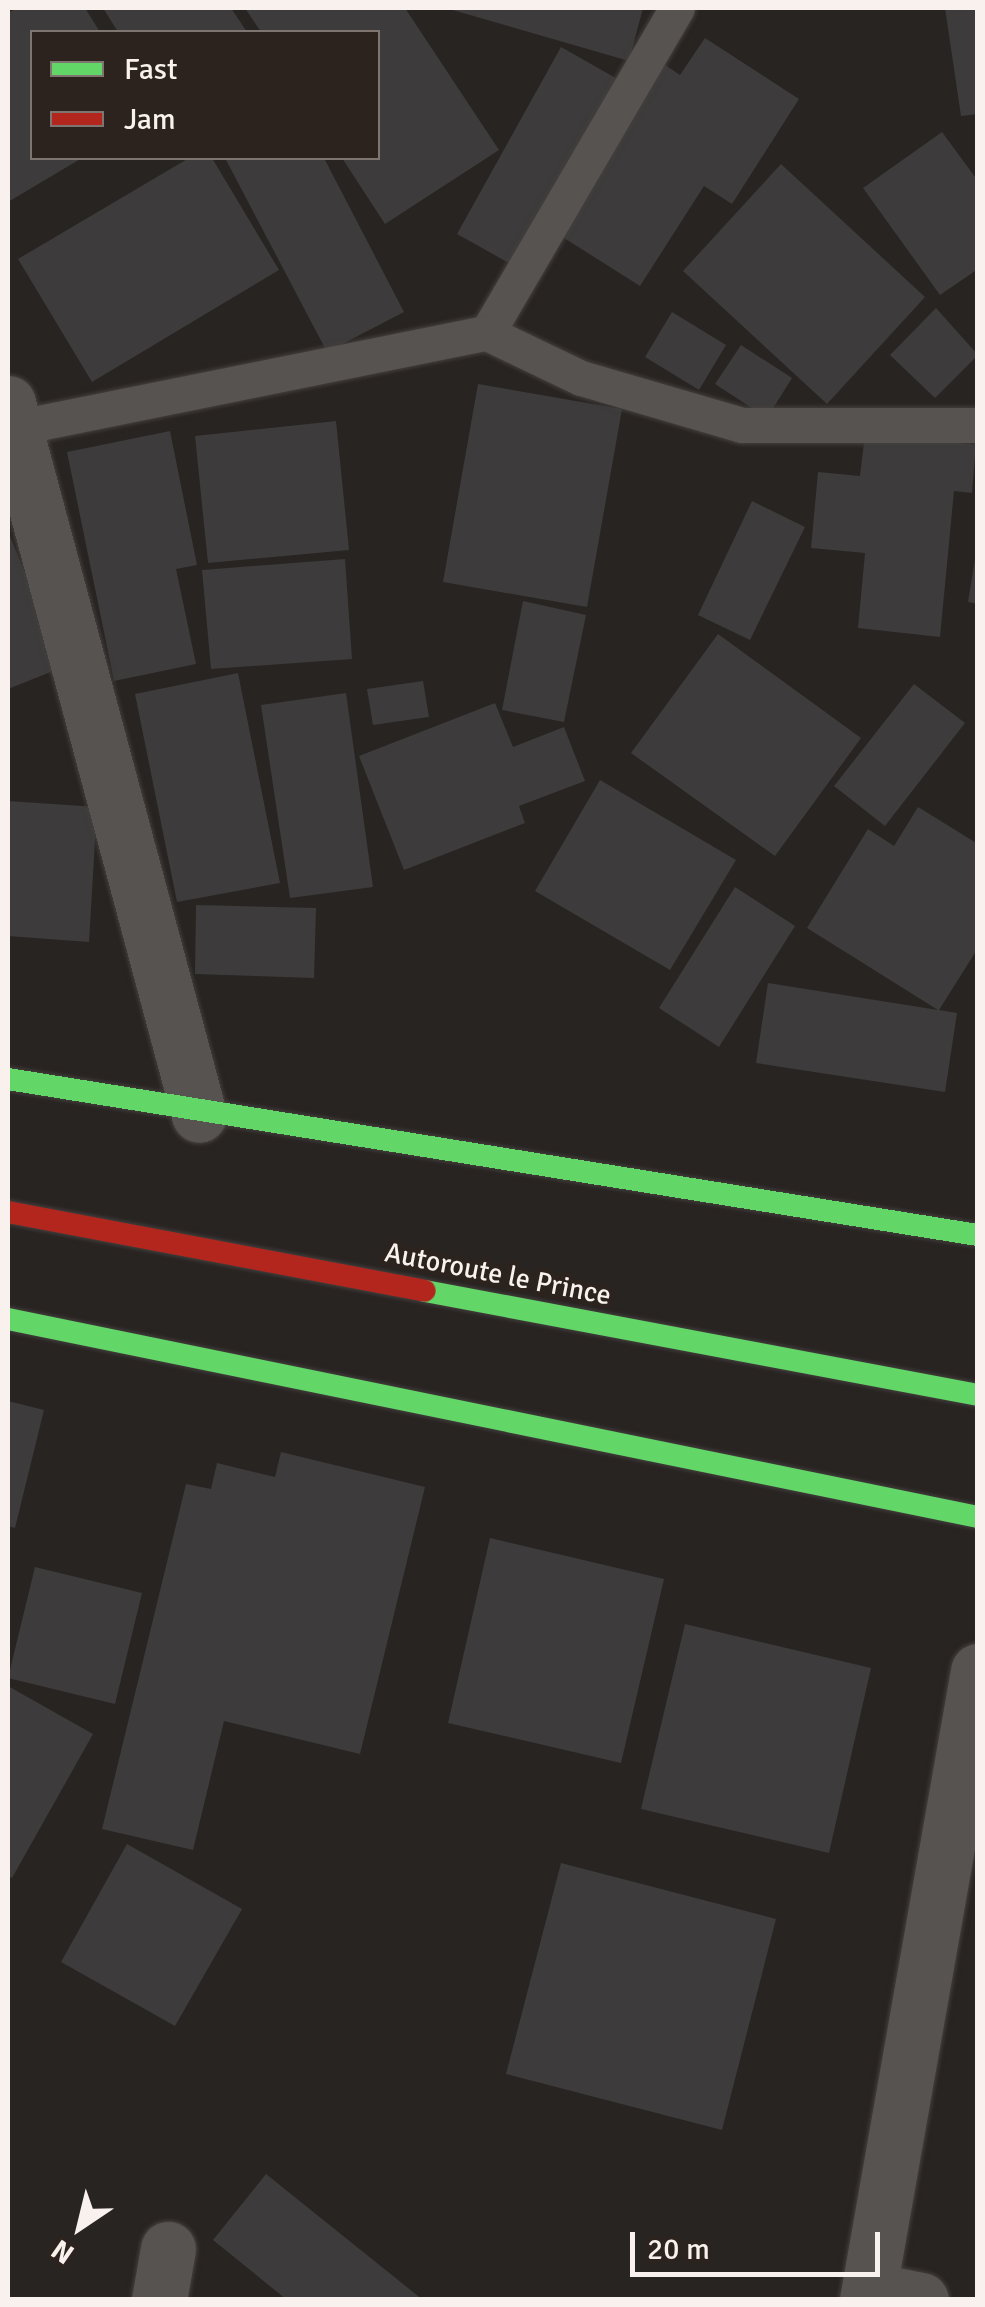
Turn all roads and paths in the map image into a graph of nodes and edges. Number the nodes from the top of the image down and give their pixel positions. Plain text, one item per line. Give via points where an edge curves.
1 (677, 8) edge
2 (487, 332) junction
3 (13, 415) edge
4 (978, 425) edge
5 (8, 1079) edge
6 (199, 1115) junction
7 (8, 1212) edge
8 (978, 1235) edge
9 (8, 1320) edge
10 (978, 1395) edge
11 (978, 1518) edge
12 (978, 1670) edge
13 (886, 2296) edge

1 - 2 lane
2 - 3 lane
2 - 4 lane via 580,378 742,425
3 - 6 street
5 - 6 main road
6 - 8 main road
7 - 10 main road, Autoroute le Prince
9 - 11 main road
12 - 13 street

